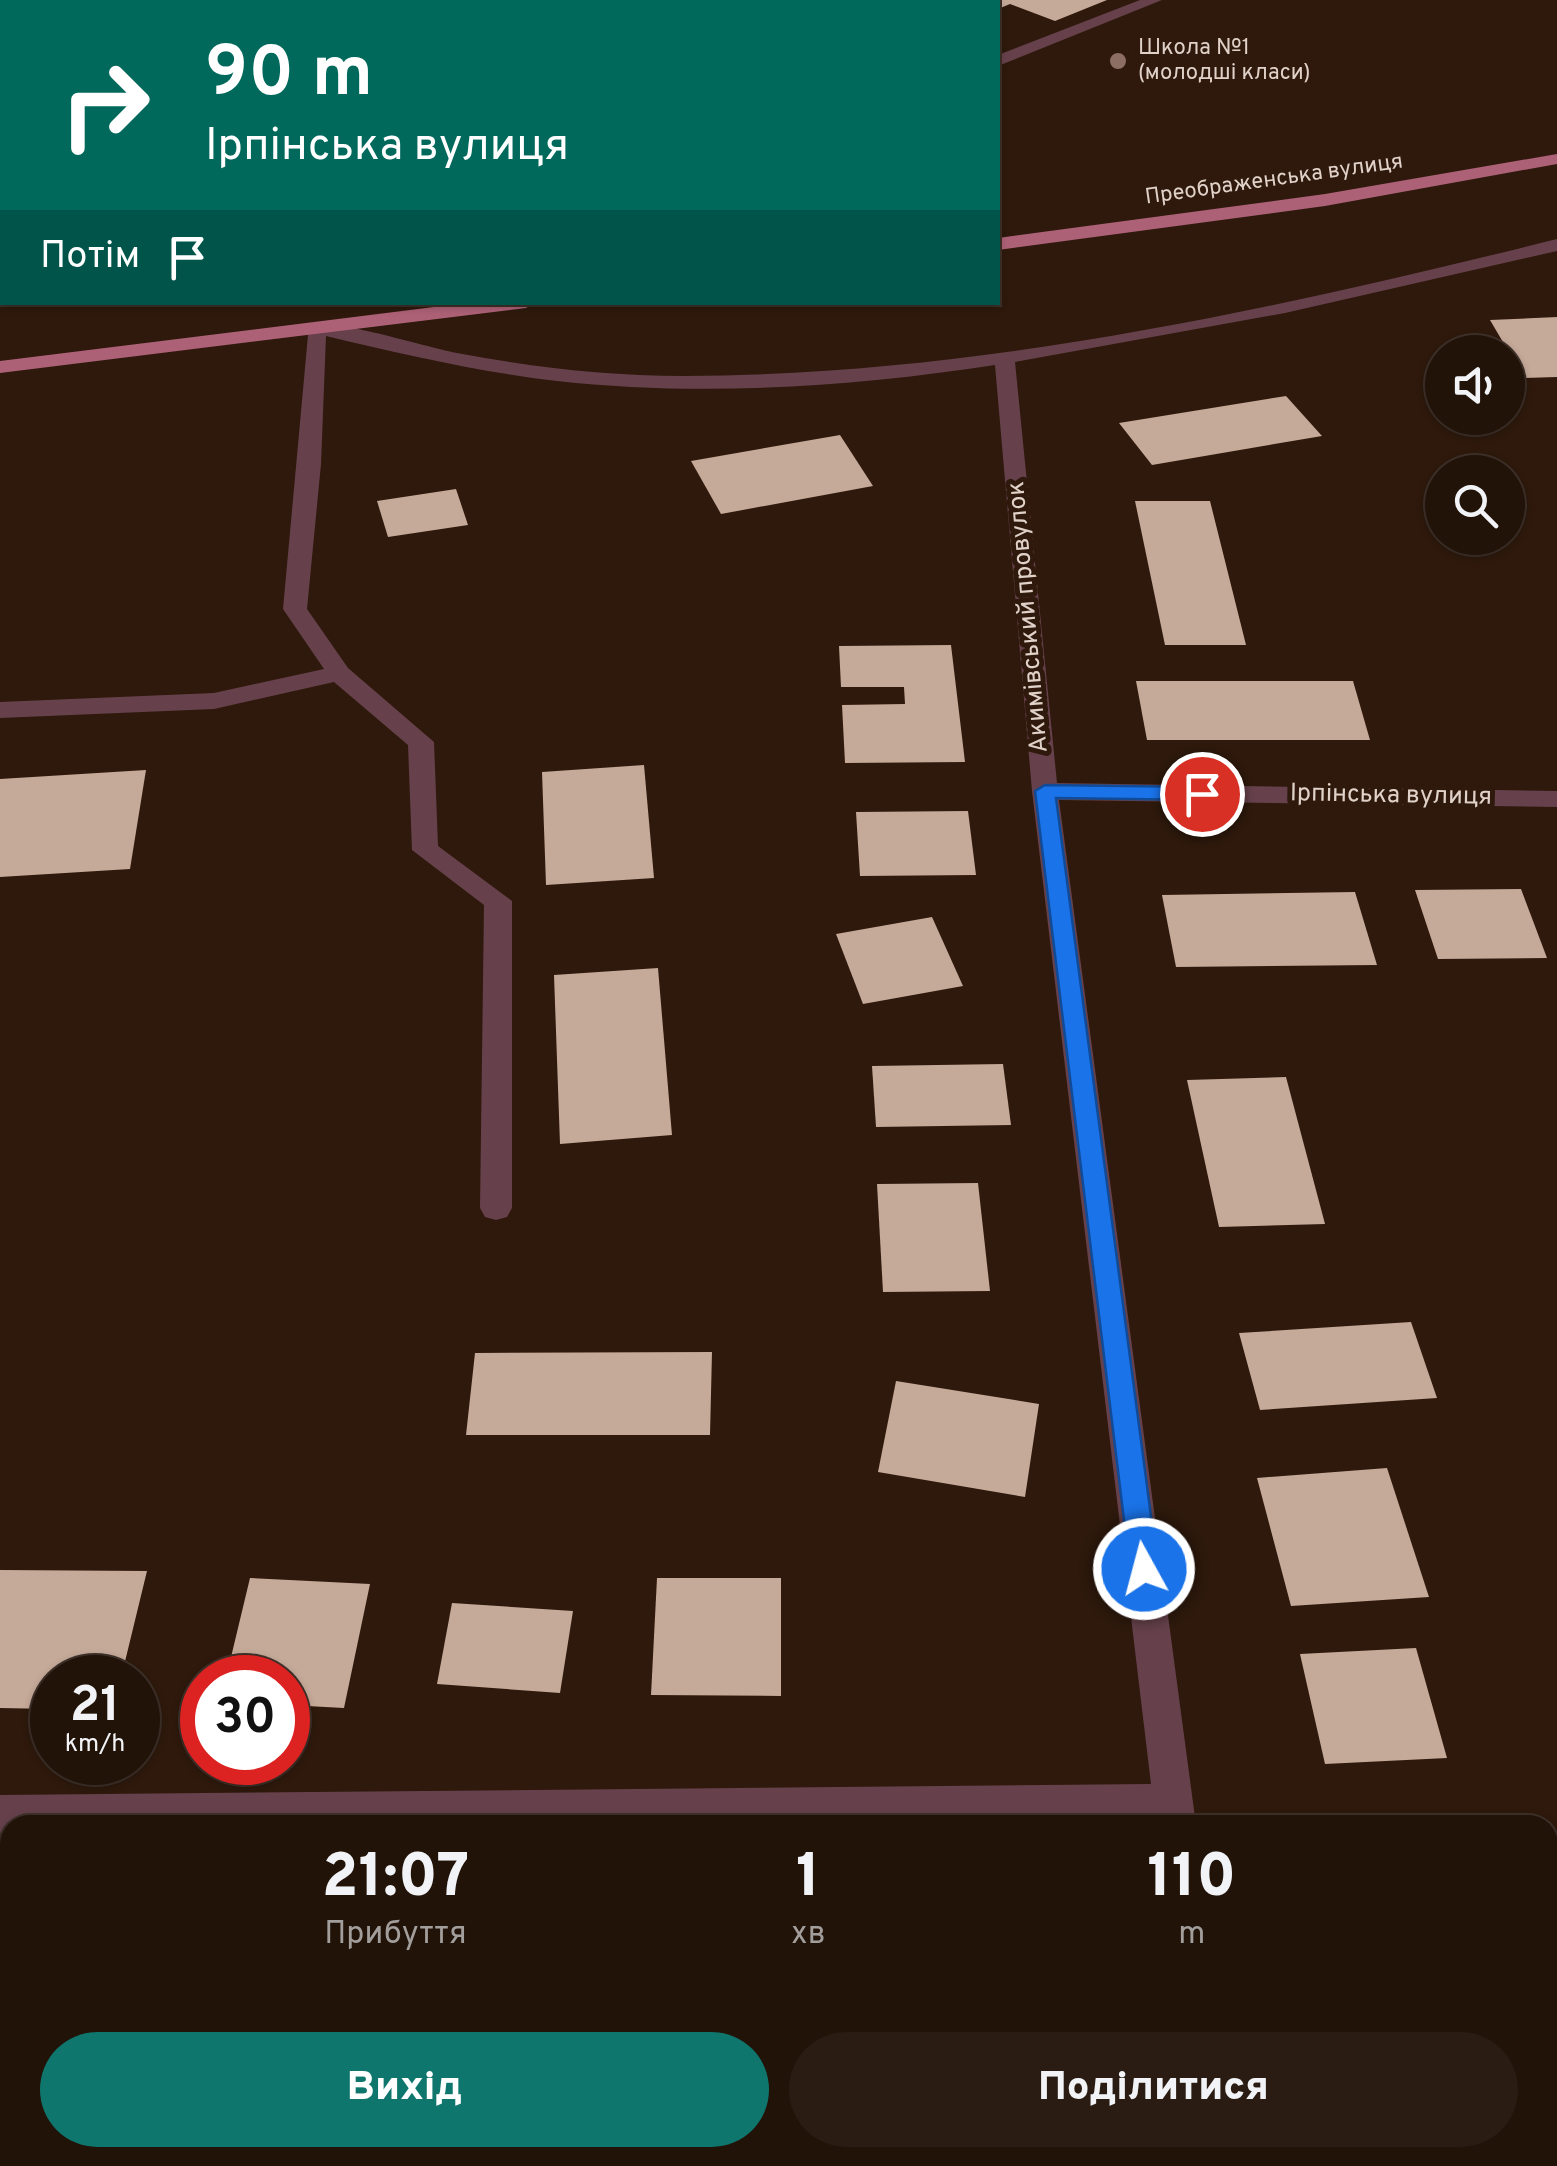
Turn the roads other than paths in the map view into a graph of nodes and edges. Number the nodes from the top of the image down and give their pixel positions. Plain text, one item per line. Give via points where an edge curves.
1 (1154, 0) edge
2 (1000, 60) edge
3 (1557, 158) edge
4 (1000, 244) edge
5 (1557, 245) edge
6 (502, 305) edge
7 (316, 328) junction
8 (1005, 362) junction
9 (0, 367) edge
10 (339, 672) junction
11 (0, 710) edge
12 (1045, 791) junction
13 (1557, 799) edge
14 (496, 1208) dead end
15 (0, 1814) edge
16 (1175, 1814) edge

1 - 2 street
3 - 4 main road, Преображенська вулиця via 1325,200
5 - 8 street via 1430,278
6 - 7 main road
7 - 8 street via 476,365 594,379 777,380
7 - 9 main road
7 - 10 street via 295,609
8 - 12 street, Акимівський провулок
10 - 11 street via 214,701
10 - 14 street via 421,742 425,850 498,901
12 - 13 street, Ірпінська вулиця
12 - 16 street, Акимівський провулок
15 - 16 street

